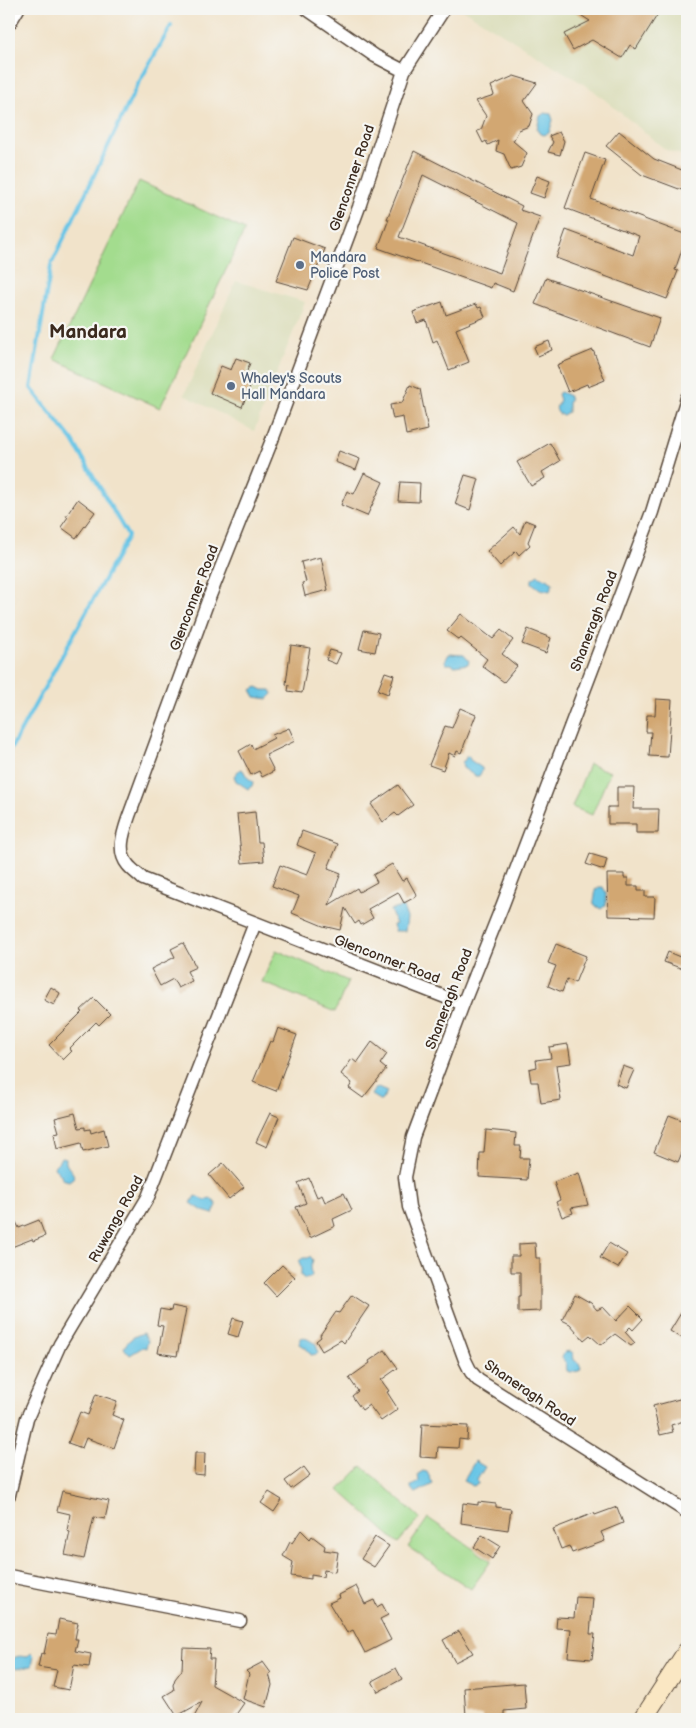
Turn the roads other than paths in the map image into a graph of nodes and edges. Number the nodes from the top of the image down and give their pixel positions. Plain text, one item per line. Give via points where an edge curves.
1 (18, 9) edge
2 (307, 9) edge
3 (444, 9) edge
4 (9, 24) edge
5 (404, 71) junction
6 (687, 398) edge
7 (255, 924) junction
8 (462, 1004) junction
9 (9, 1495) edge
10 (687, 1512) edge
11 (9, 1576) edge
12 (240, 1621) dead end
13 (687, 1651) edge
14 (643, 1719) edge

1 - 4 street
2 - 5 street via 375,56
3 - 5 street, Glenconner Road
5 - 7 street, Glenconner Road via 359,207 209,598 123,834 122,849 127,864 143,879
6 - 8 street, Shaneragh Road via 652,512
7 - 8 street, Glenconner Road
7 - 9 street, Ruwanga Road via 148,1197 60,1344 27,1418
8 - 10 street, Shaneragh Road via 413,1137 405,1177 409,1207 465,1360 478,1380
11 - 12 street
13 - 14 street

